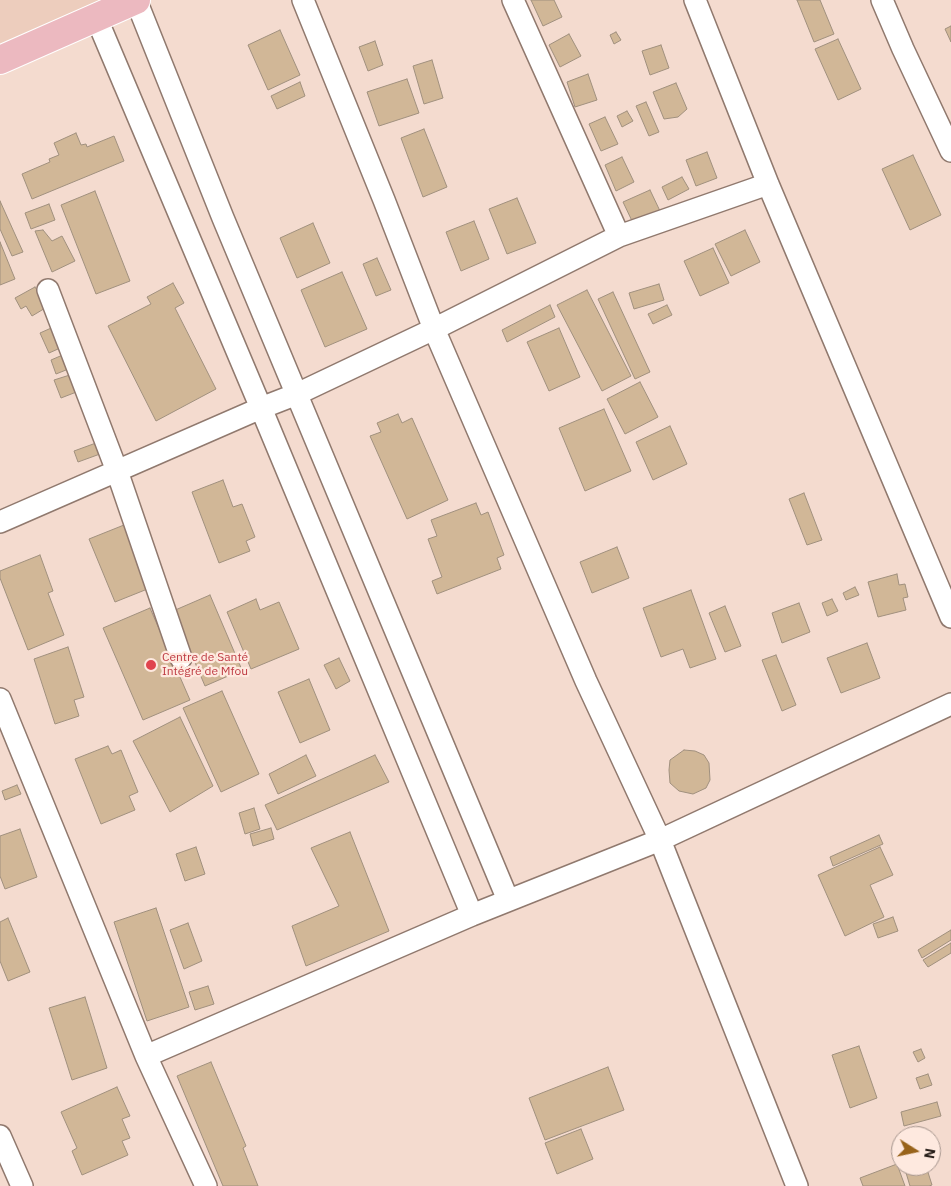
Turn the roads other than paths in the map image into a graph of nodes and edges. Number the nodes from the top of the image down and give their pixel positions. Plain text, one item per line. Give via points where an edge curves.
1 (136, 0) edge
2 (302, 0) edge
3 (513, 0) edge
4 (695, 0) edge
5 (882, 0) edge
6 (96, 17) junction
7 (0, 60) edge
8 (951, 151) edge
9 (768, 184) junction
10 (619, 236) junction
11 (48, 290) dead end
12 (434, 329) junction
13 (297, 394) junction
14 (261, 408) junction
15 (117, 471) junction
16 (0, 522) edge
17 (951, 617) edge
18 (181, 658) dead end
19 (0, 699) edge
20 (951, 704) edge
21 (660, 840) junction
22 (508, 900) junction
23 (472, 915) junction
24 (146, 1056) junction
25 (0, 1136) edge
26 (22, 1186) edge
27 (206, 1186) edge
28 (797, 1186) edge

1 - 6 main road
1 - 13 street
2 - 12 street
3 - 10 street
4 - 9 street
5 - 8 street
6 - 7 main road
6 - 14 street
9 - 10 street
9 - 17 street
10 - 12 street
11 - 15 street
12 - 13 street
12 - 21 street via 586,680
13 - 14 street
13 - 22 street
14 - 15 street
14 - 23 street
15 - 16 street
15 - 18 street
19 - 24 street
20 - 21 street
21 - 22 street
21 - 28 street
22 - 23 street
23 - 24 street
24 - 27 street
25 - 26 street

